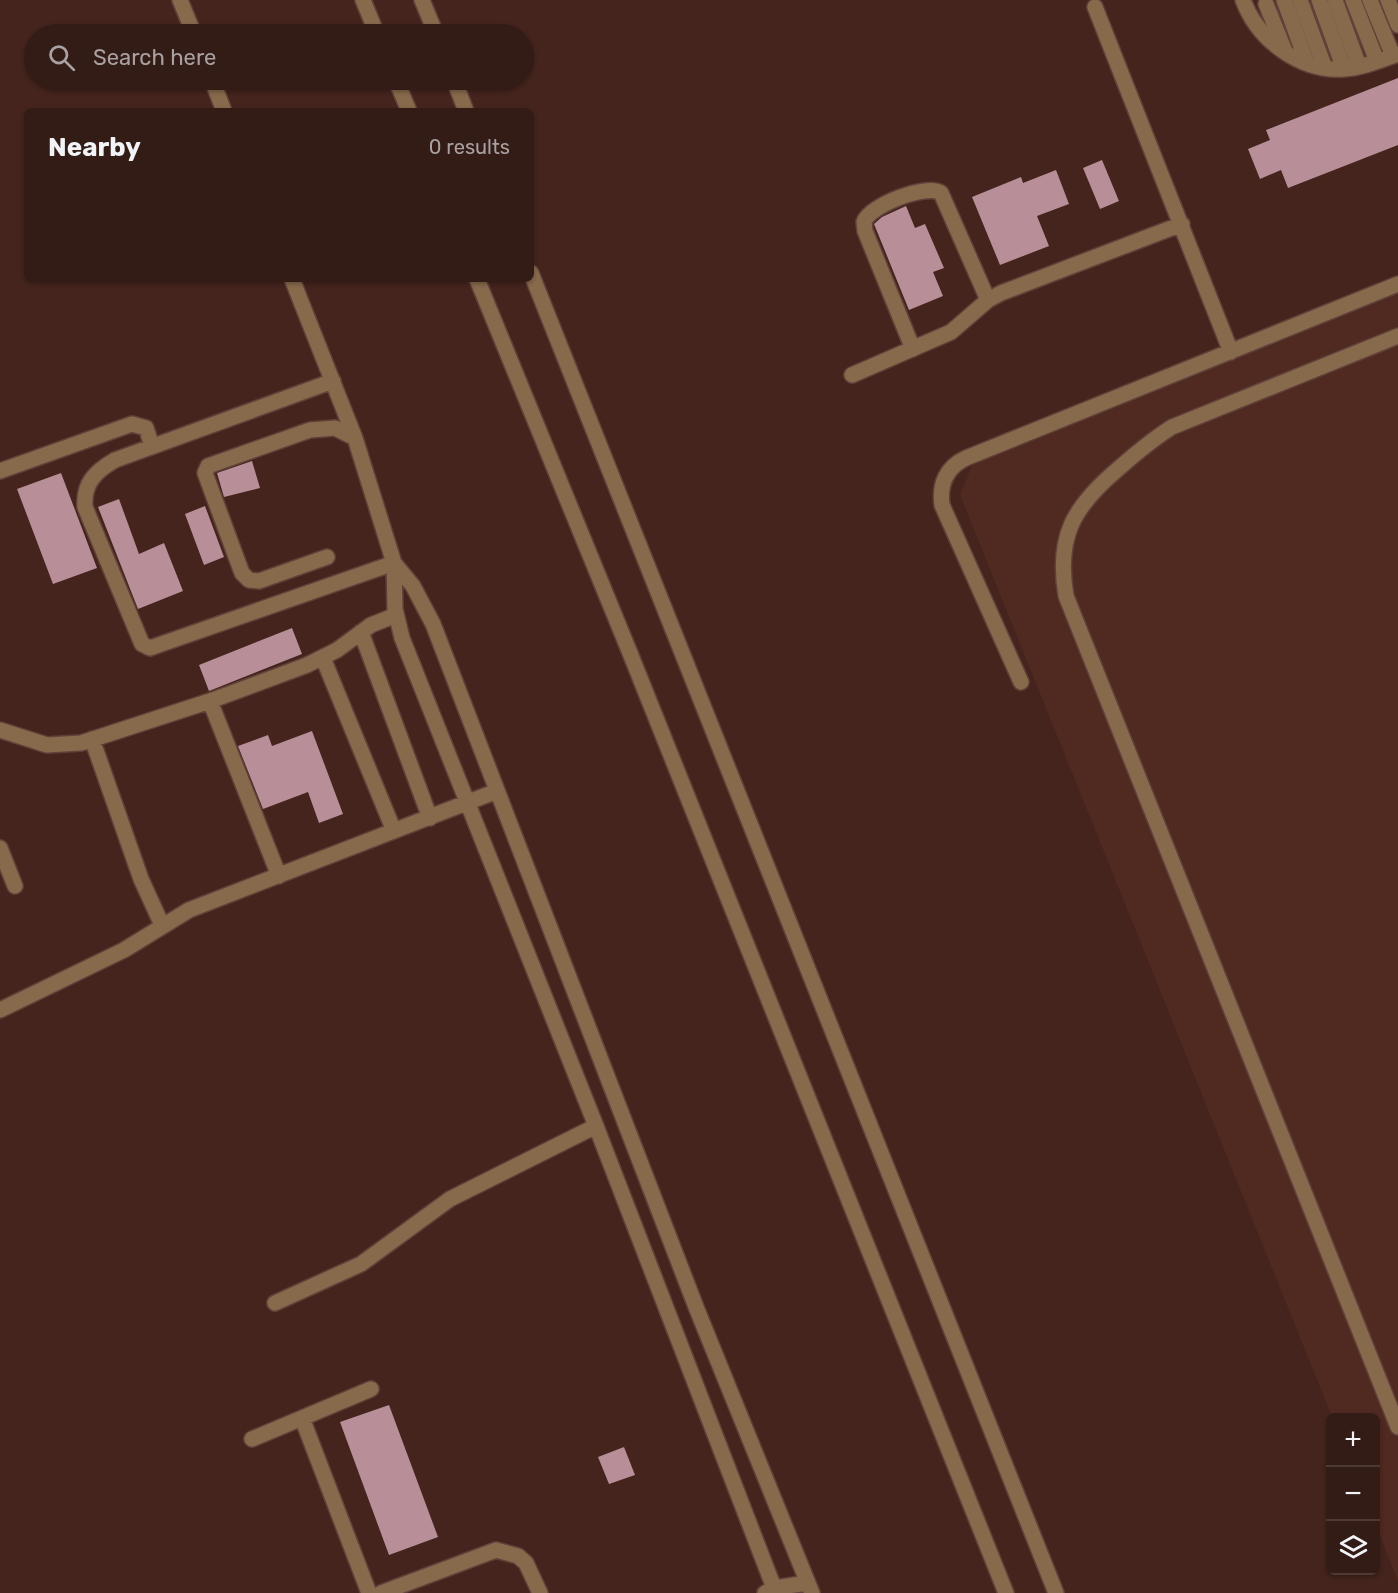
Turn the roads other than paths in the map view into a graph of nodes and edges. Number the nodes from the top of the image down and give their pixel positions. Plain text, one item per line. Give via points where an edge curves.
1 (180, 0) edge
2 (363, 0) edge
3 (422, 0) edge
4 (1244, 0) edge
5 (1284, 0) edge
6 (1300, 0) edge
7 (1319, 0) edge
8 (1335, 0) edge
9 (1353, 0) edge
10 (1370, 0) edge
11 (1388, 0) edge
12 (1266, 4) dead end
13 (1095, 7) dead end
14 (190, 24) edge
15 (373, 24) edge
16 (432, 24) edge
17 (1398, 25) edge
18 (1286, 53) junction
19 (1395, 55) edge
20 (1377, 61) junction
21 (1307, 63) junction
22 (1359, 66) junction
23 (1325, 68) junction
24 (1344, 69) junction
25 (216, 90) edge
26 (400, 90) edge
27 (458, 90) edge
28 (223, 108) edge
29 (408, 108) edge
30 (465, 108) edge
31 (1182, 224) junction
32 (534, 281) edge
33 (293, 282) edge
34 (478, 282) edge
35 (1398, 284) edge
36 (988, 300) junction
37 (1398, 336) edge
38 (913, 349) junction
39 (1231, 352) junction
40 (852, 375) dead end
41 (333, 381) junction
42 (355, 438) junction
43 (153, 446) junction
44 (0, 471) edge
45 (327, 557) dead end
46 (394, 563) junction
47 (396, 615) junction
48 (360, 632) junction
49 (323, 658) junction
50 (1021, 682) dead end
51 (210, 701) junction
52 (0, 730) edge
53 (92, 739) junction
54 (496, 791) junction
55 (467, 803) junction
56 (430, 818) junction
57 (394, 831) junction
58 (0, 848) edge
59 (279, 876) junction
60 (15, 886) dead end
61 (162, 925) junction
62 (0, 1010) edge
63 (596, 1126) junction
64 (275, 1303) dead end
65 (371, 1389) dead end
66 (302, 1418) junction
67 (1398, 1426) edge
68 (252, 1440) dead end
69 (810, 1588) edge
70 (771, 1591) edge
71 (369, 1593) edge
72 (381, 1593) edge
73 (540, 1593) edge
74 (1006, 1593) edge
75 (1056, 1593) edge

1 - 14 street
2 - 15 street
3 - 16 street
4 - 18 street via 1261,32
5 - 21 street
6 - 23 street
7 - 24 street
8 - 22 street
9 - 20 street
10 - 19 street
11 - 17 street
12 - 18 street
13 - 31 street
18 - 21 street
19 - 20 street
20 - 22 street
21 - 23 street
22 - 24 street
23 - 24 street
25 - 28 street
26 - 29 street
27 - 30 street
31 - 36 street
31 - 39 street
32 - 75 street
33 - 41 street
34 - 74 street
35 - 39 street
36 - 38 street via 951,332
36 - 38 street via 941,193 923,190 872,210 864,222 865,231
37 - 67 street via 1172,427 1155,438 1095,488 1079,507 1063,548 1062,572 1066,596
38 - 40 street
39 - 50 street via 966,458 947,474 941,489 942,505
41 - 42 street
41 - 43 street
42 - 45 street via 335,428 310,430 208,466 205,473 242,573 249,580 259,581
42 - 46 street
43 - 44 street via 146,428 132,424
43 - 46 street via 102,467 92,476 84,498 145,647 158,646
46 - 47 street
46 - 54 street via 427,611
47 - 48 street
47 - 55 street
48 - 49 street
48 - 56 street
49 - 51 street
49 - 57 street
51 - 53 street
51 - 59 street
52 - 53 street via 47,745 70,745
53 - 61 street via 138,871
54 - 55 street
54 - 69 street
55 - 56 street
55 - 63 street
56 - 57 street
57 - 59 street
58 - 60 street
59 - 61 street via 189,910
61 - 62 street via 124,950
63 - 64 street via 450,1199 361,1264
63 - 70 street
65 - 66 street
66 - 68 street
66 - 71 street
69 - 70 street
72 - 73 street via 496,1550 518,1556 526,1563

